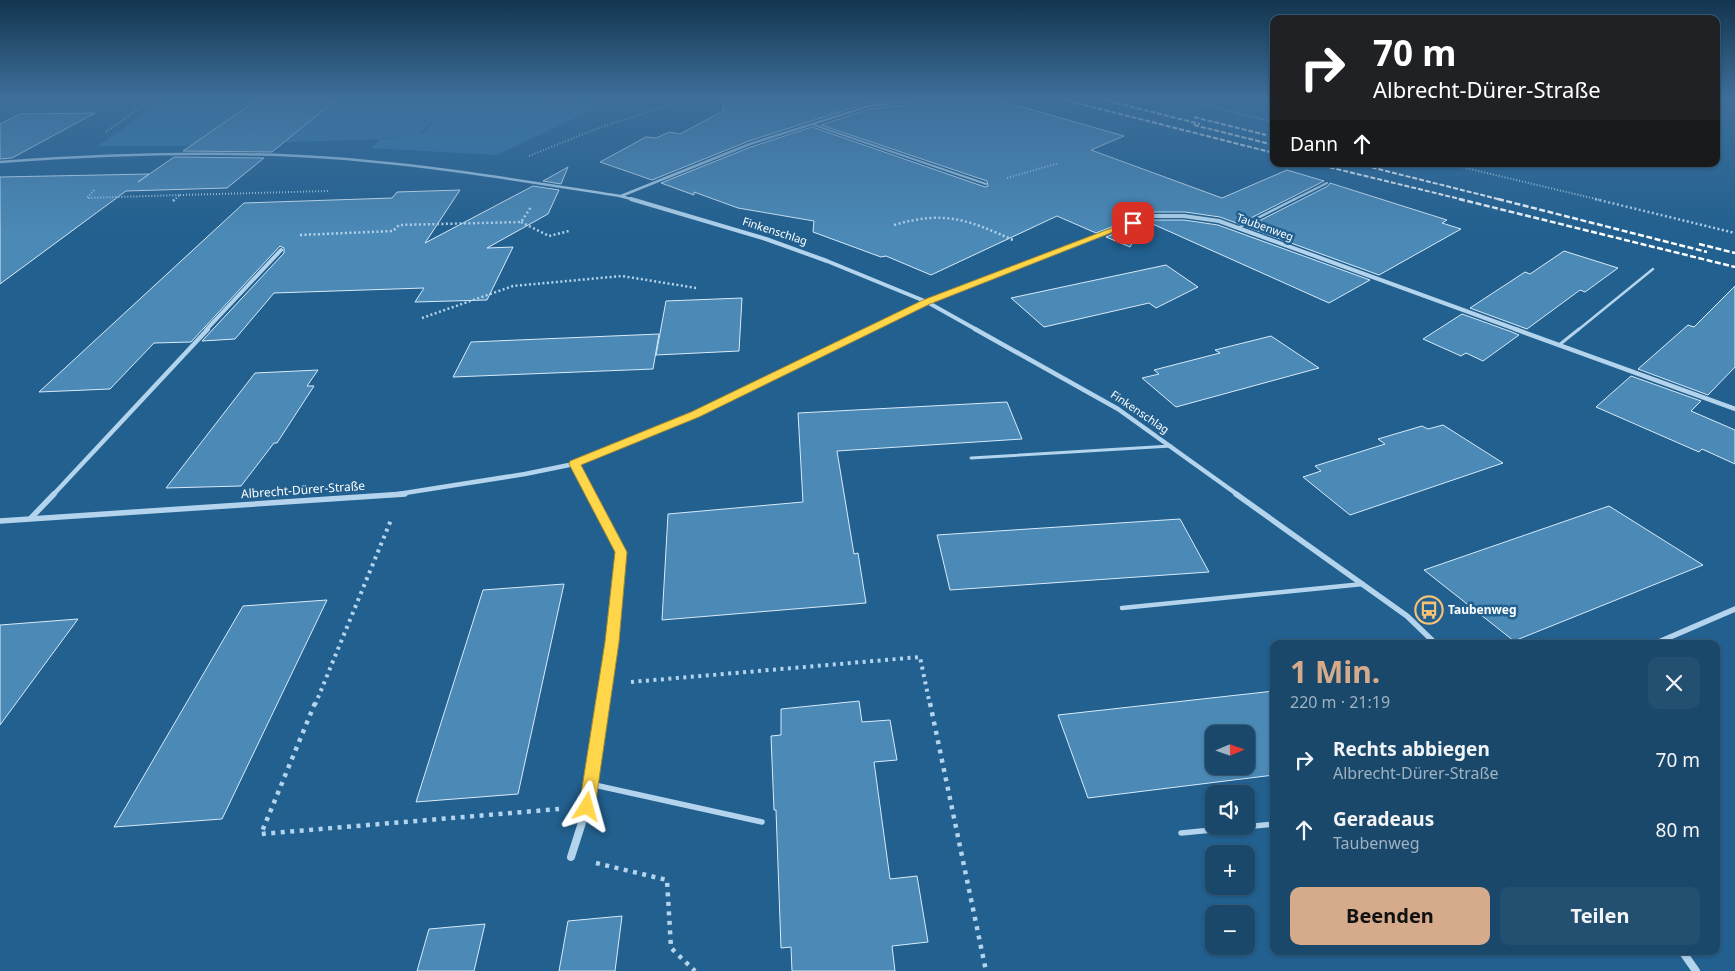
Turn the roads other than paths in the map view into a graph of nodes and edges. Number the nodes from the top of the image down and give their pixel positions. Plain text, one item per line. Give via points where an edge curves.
1 (752, 143) edge
2 (867, 143) edge
3 (0, 162) edge
4 (1327, 183) dead end
5 (986, 184) dead end
6 (620, 196) junction
7 (1238, 228) junction
8 (281, 250) road end
9 (1653, 269) dead end
10 (926, 302) junction
11 (1559, 345) junction
12 (1735, 409) edge
13 (1171, 446) junction
14 (971, 458) dead end
15 (574, 464) junction
16 (31, 519) junction
17 (0, 521) edge
18 (1363, 584) junction
19 (1122, 608) dead end
20 (1735, 609) edge
21 (1432, 640) edge
22 (1663, 640) edge
23 (590, 784) junction
24 (762, 822) dead end
25 (1270, 824) edge
26 (1181, 833) dead end
27 (571, 857) road end
28 (1685, 955) edge
29 (1696, 971) edge

1 - 6 street
2 - 5 lane
3 - 6 street, Finkenschlag via 189,153 332,158 484,174
4 - 7 lane
6 - 10 street, Finkenschlag via 766,239
7 - 10 street, Taubenweg via 1192,215 1150,216
7 - 11 street, Taubenweg
8 - 16 street
9 - 11 lane
10 - 13 street, Finkenschlag via 1118,409
10 - 15 street, Albrecht-Dürer-Straße via 695,415
11 - 12 street, Taubenweg
13 - 14 lane
13 - 18 street, Finkenschlag
15 - 16 street, Albrecht-Dürer-Straße via 402,494
15 - 23 street via 621,552 612,642
16 - 17 street, Albrecht-Dürer-Straße
18 - 19 lane
18 - 21 street, Finkenschlag via 1407,616
20 - 22 street
23 - 24 lane
23 - 27 street via 587,807
25 - 26 lane
28 - 29 street

